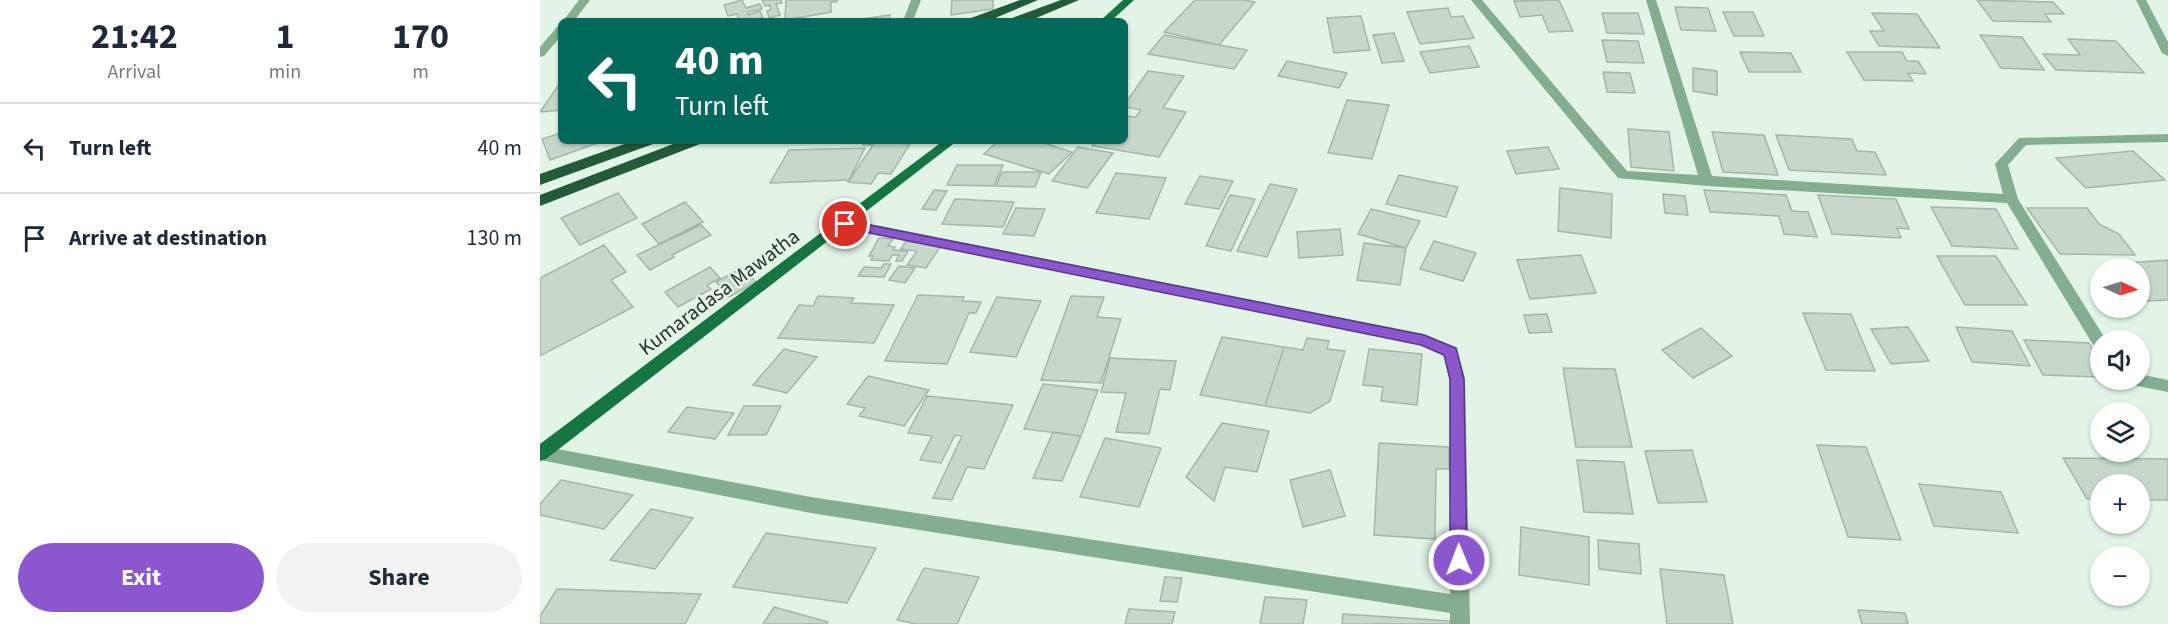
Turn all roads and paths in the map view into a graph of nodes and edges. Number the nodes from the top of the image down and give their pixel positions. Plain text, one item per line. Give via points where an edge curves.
1 (585, 0) edge
2 (915, 0) edge
3 (1032, 0) edge
4 (1073, 0) edge
5 (1129, 0) edge
6 (1476, 0) edge
7 (1651, 0) edge
8 (2141, 0) edge
9 (570, 18) edge
10 (909, 18) edge
11 (984, 18) edge
12 (1025, 18) edge
13 (1108, 18) edge
14 (558, 33) edge
15 (2168, 53) edge
16 (540, 54) edge
17 (2168, 138) edge
18 (640, 144) edge
19 (687, 144) edge
20 (947, 144) edge
21 (540, 180) edge
22 (1707, 182) junction
23 (2011, 199) junction
24 (540, 201) edge
25 (845, 224) junction
26 (2091, 330) edge
27 (2150, 382) edge
28 (2168, 386) edge
29 (541, 453) edge
30 (1459, 605) junction
31 (1460, 624) edge

1 - 9 street
2 - 10 street
3 - 11 highway
4 - 12 highway
5 - 13 main road
6 - 22 street via 1623,175
7 - 22 street
8 - 15 street
14 - 16 street
17 - 23 street via 2023,141 2001,164
18 - 21 highway
19 - 24 highway
20 - 25 main road, Kumaradasa Mawatha
22 - 23 street
23 - 26 street
25 - 29 main road, Kumaradasa Mawatha
25 - 30 street via 1424,340 1450,352 1457,379
27 - 28 street
29 - 30 street via 811,505
30 - 31 street

